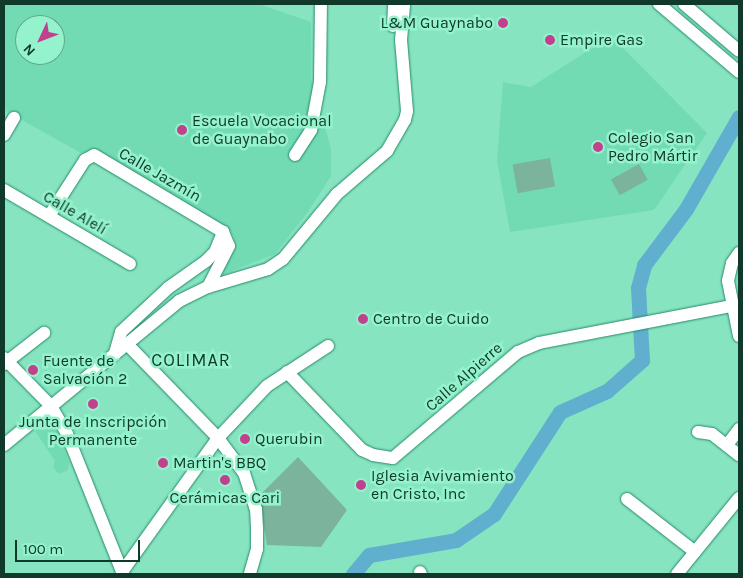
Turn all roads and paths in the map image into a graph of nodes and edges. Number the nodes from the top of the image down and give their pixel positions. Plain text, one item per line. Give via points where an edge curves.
1 (321, 4) edge
2 (394, 4) edge
3 (404, 4) edge
4 (659, 4) edge
5 (684, 4) edge
6 (736, 48) edge
7 (739, 72) edge
8 (14, 118) dead end
9 (400, 130) junction
10 (4, 135) edge
11 (295, 155) dead end
12 (4, 190) edge
13 (49, 216) junction
14 (223, 232) junction
15 (739, 253) edge
16 (130, 264) dead end
17 (208, 287) junction
18 (732, 306) junction
19 (44, 333) dead end
20 (739, 336) edge
21 (127, 344) junction
22 (328, 346) dead end
23 (115, 353) junction
24 (5, 361) edge
25 (287, 372) junction
26 (51, 406) junction
27 (739, 429) edge
28 (698, 432) dead end
29 (218, 438) junction
30 (4, 445) edge
31 (727, 445) junction
32 (739, 455) edge
33 (739, 498) edge
34 (626, 499) dead end
35 (695, 552) junction
36 (122, 573) edge
37 (250, 574) edge
38 (677, 574) edge

1 - 11 street via 320,82 311,130
2 - 9 street
3 - 9 street via 401,40 407,111
4 - 7 street
5 - 6 street
8 - 10 street
9 - 17 street via 387,151 337,194 283,259 268,269
12 - 13 street, Calle Alelí
13 - 14 street, Calle Jazmín via 91,154
13 - 16 street, Calle Alelí
14 - 17 street via 229,246
14 - 23 street via 206,261 168,288 122,332
15 - 18 street via 732,263 728,281
17 - 21 street via 179,301
18 - 20 street
18 - 25 street, Calle Alpierre via 673,320 539,343 518,352 393,458 362,450
19 - 24 street
21 - 23 street
21 - 29 street
22 - 25 street
23 - 26 street
24 - 26 street
25 - 29 street via 267,386
26 - 30 street
26 - 36 street via 67,434
27 - 31 street
28 - 31 street via 712,434
29 - 36 street
29 - 37 street via 244,473 256,510 257,549
31 - 32 street
33 - 35 street
34 - 35 street
35 - 38 street

